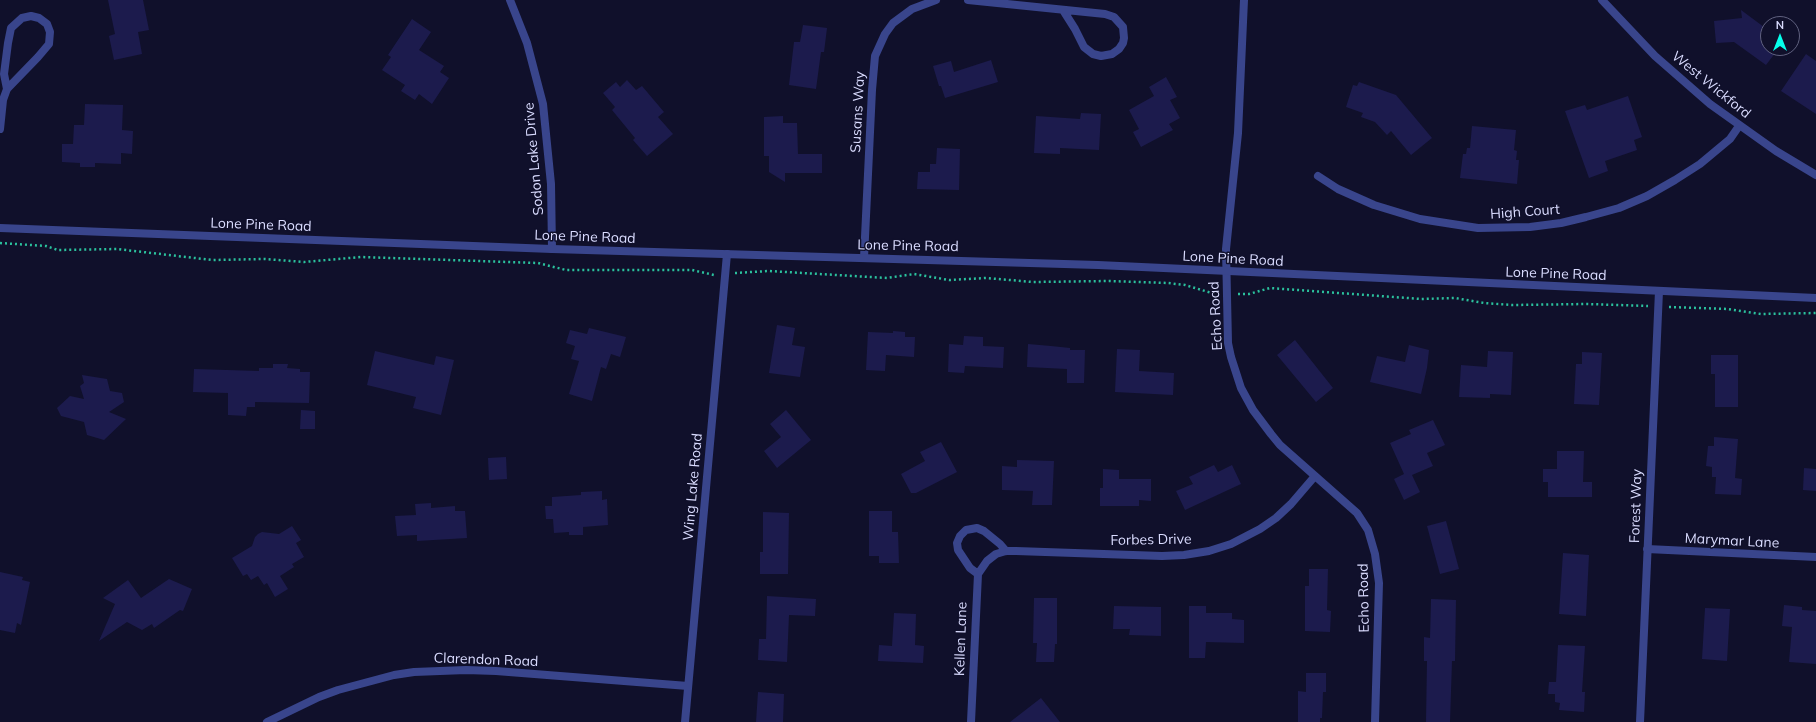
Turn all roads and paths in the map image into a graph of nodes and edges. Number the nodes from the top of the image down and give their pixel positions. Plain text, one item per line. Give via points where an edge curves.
1 (510, 0) edge
2 (936, 0) edge
3 (968, 0) edge
4 (1244, 0) edge
5 (1602, 0) edge
6 (1063, 10) junction
7 (7, 89) junction
8 (1739, 126) junction
9 (0, 129) edge
10 (1816, 175) edge
11 (1318, 176) dead end
12 (0, 228) edge
13 (0, 243) edge
14 (552, 249) junction
15 (727, 254) junction
16 (864, 258) junction
17 (1226, 272) junction
18 (739, 273) dead end
19 (712, 275) dead end
20 (1659, 291) junction
21 (1217, 294) dead end
22 (1242, 295) dead end
23 (1816, 298) edge
24 (1642, 306) dead end
25 (1679, 307) dead end
26 (1816, 313) edge
27 (1315, 476) junction
28 (1647, 549) junction
29 (1006, 551) junction
30 (1816, 557) edge
31 (978, 574) junction
32 (688, 686) junction
33 (267, 722) edge
34 (685, 722) edge
35 (971, 722) edge
36 (1375, 722) edge
37 (1640, 722) edge

1 - 14 street, Sodon Lake Drive via 527,43 543,104 551,184
2 - 16 street, Susans Way via 912,9 893,23 875,56
3 - 6 street
4 - 17 street, Echo Road via 1240,100
5 - 8 street, West Wickford via 1676,76
6 - 6 street via 1114,17 1123,27 1123,43 1112,54 1093,54 1084,47
7 - 7 street via 4,74 12,28 22,18 39,18 47,24 50,32 48,44
7 - 9 street via 3,100
8 - 10 street, West Wickford
8 - 11 street, High Court via 1730,138 1700,164 1647,196 1619,208 1530,228 1478,228 1420,219 1374,205 1338,189
12 - 14 street, Lone Pine Road
13 - 19 path via 46,246 58,250 97,248 144,251 212,260 242,258 304,262 361,257 538,263 566,270 692,270
14 - 15 street, Lone Pine Road
15 - 16 street, Lone Pine Road
15 - 32 street, Wing Lake Road
16 - 17 street, Lone Pine Road
17 - 20 street, Lone Pine Road
17 - 27 street, Echo Road via 1228,343 1241,388 1271,434
18 - 21 path via 769,271 887,278 914,274 954,280 986,278 1033,282 1168,283
20 - 23 street, Lone Pine Road
20 - 28 street, Forest Way
22 - 24 path via 1270,288 1421,300 1455,298 1512,305
25 - 26 path via 1728,309 1762,314
27 - 29 street, Forbes Drive via 1276,518 1231,544 1210,551 1162,556
27 - 36 street, Echo Road via 1363,521 1375,554 1379,583
28 - 30 street, Marymar Lane
28 - 37 street, Forest Way
29 - 31 street, Forbes Drive via 996,554 987,561
29 - 31 street via 984,531 977,528 966,530 957,543 958,550 970,568
31 - 35 street, Kellen Lane
32 - 33 street, Clarendon Road via 496,670 414,672 319,696
32 - 34 street, Wing Lake Road

